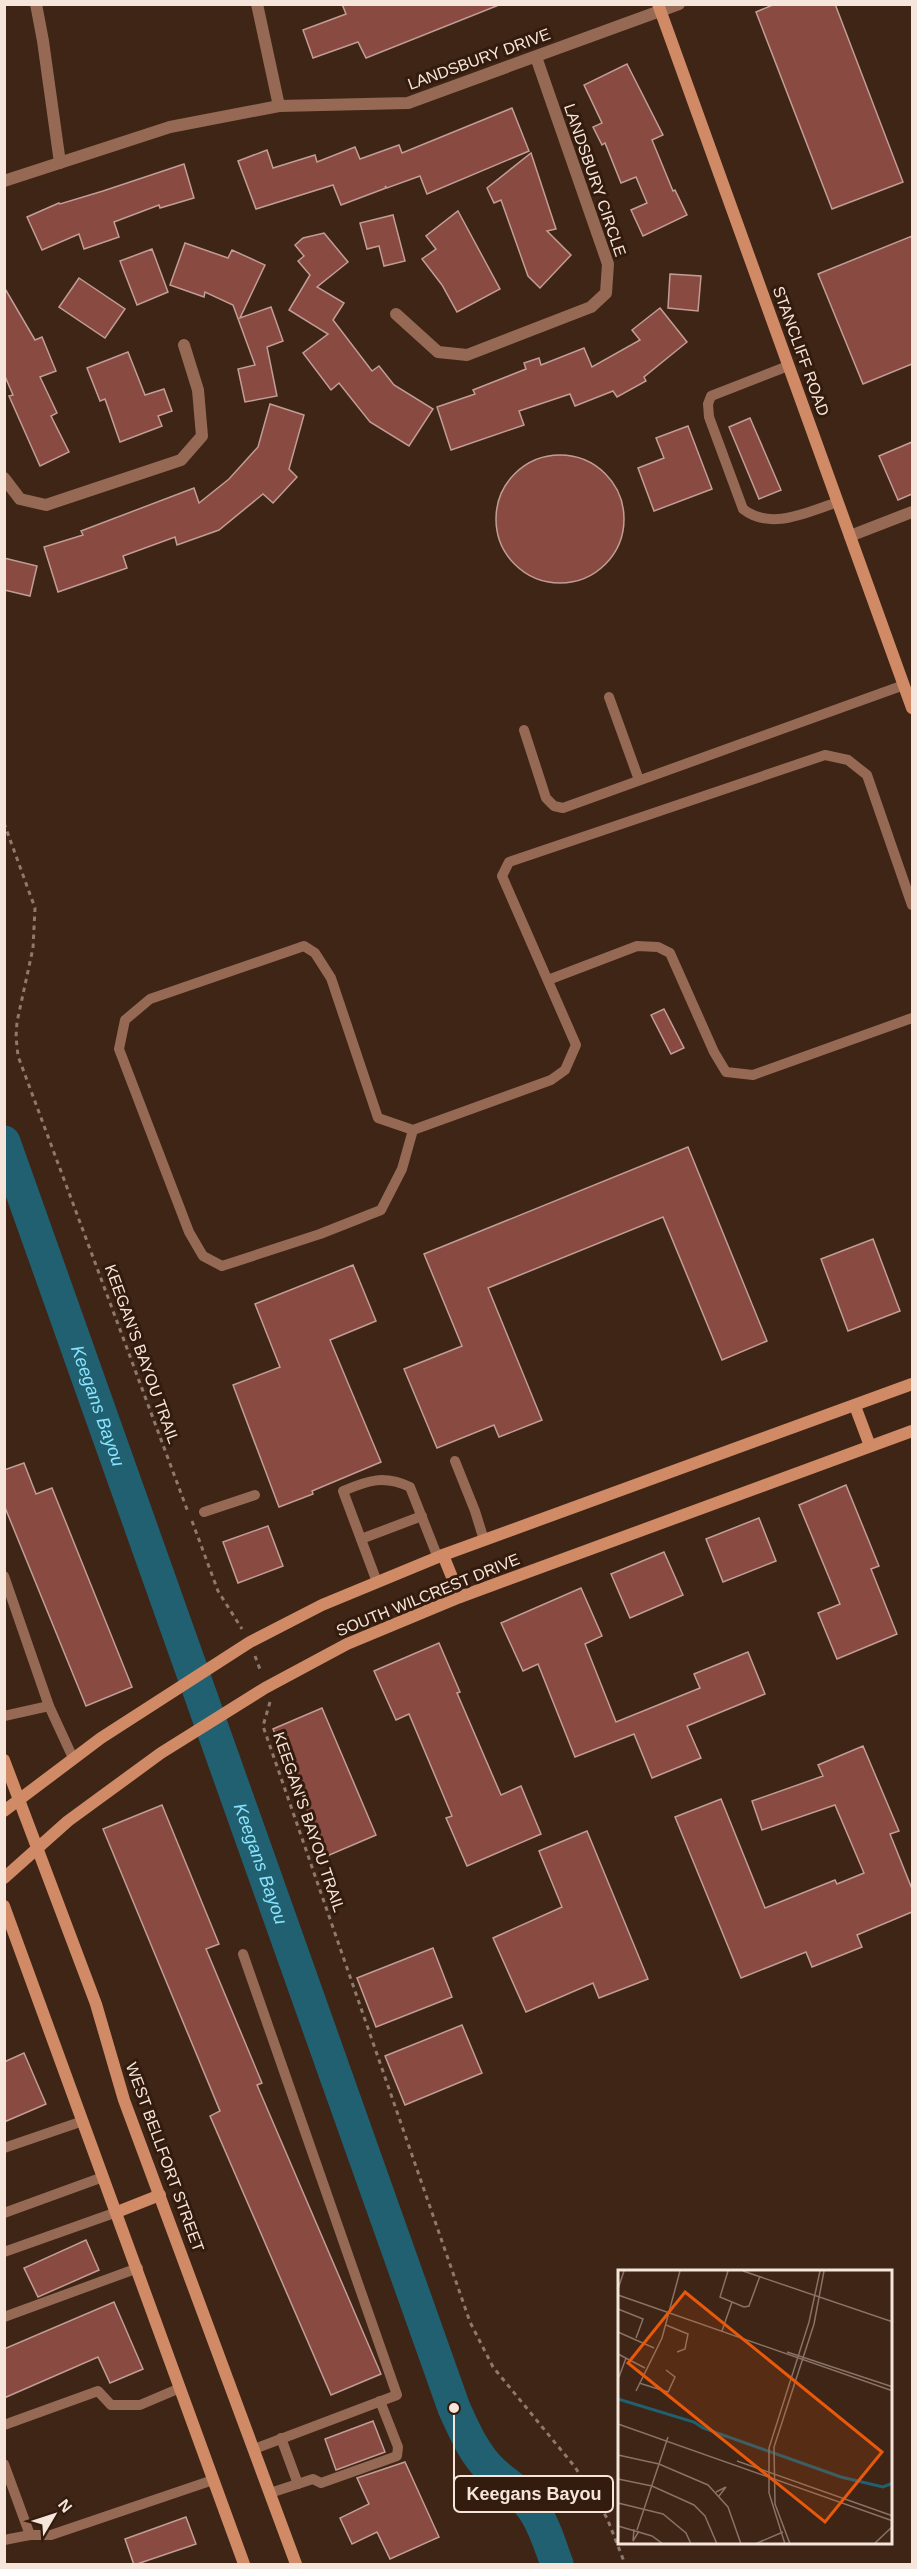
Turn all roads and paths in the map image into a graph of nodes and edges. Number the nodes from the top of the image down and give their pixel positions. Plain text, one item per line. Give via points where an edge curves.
1 (36, 4) edge
2 (258, 4) edge
3 (679, 4) edge
4 (659, 8) edge
5 (536, 57) junction
6 (279, 106) junction
7 (60, 163) junction
8 (4, 181) edge
9 (396, 314) dead end
10 (184, 345) dead end
11 (789, 366) junction
12 (4, 478) edge
13 (838, 502) junction
14 (912, 512) edge
15 (850, 536) junction
16 (904, 685) junction
17 (609, 697) dead end
18 (912, 708) edge
19 (524, 730) dead end
20 (639, 780) junction
21 (4, 823) edge
22 (909, 881) edge
23 (912, 905) edge
24 (548, 980) junction
25 (912, 1018) edge
26 (413, 1130) junction
27 (912, 1384) edge
28 (855, 1406) junction
29 (912, 1431) edge
30 (870, 1446) junction
31 (455, 1461) dead end
32 (255, 1496) dead end
33 (204, 1512) dead end
34 (422, 1516) junction
35 (361, 1539) junction
36 (484, 1540) junction
37 (441, 1556) junction
38 (4, 1576) edge
39 (377, 1582) junction
40 (460, 1597) junction
41 (250, 1642) junction
42 (265, 1688) junction
43 (49, 1706) junction
44 (4, 1716) edge
45 (73, 1758) junction
46 (4, 1760) edge
47 (19, 1800) junction
48 (4, 1812) edge
49 (38, 1848) junction
50 (4, 1878) edge
51 (4, 1906) edge
52 (243, 1954) dead end
53 (83, 2121) junction
54 (4, 2148) edge
55 (103, 2177) junction
56 (160, 2195) junction
57 (117, 2212) junction
58 (4, 2213) edge
59 (4, 2252) edge
60 (138, 2268) junction
61 (4, 2317) edge
62 (180, 2388) junction
63 (380, 2401) junction
64 (4, 2425) edge
65 (281, 2438) junction
66 (254, 2449) junction
67 (4, 2464) edge
68 (213, 2480) junction
69 (298, 2484) junction
70 (270, 2493) junction
71 (30, 2535) junction
72 (4, 2540) edge
73 (244, 2565) edge
74 (297, 2565) edge
75 (624, 2565) edge

1 - 7 street
2 - 6 street
3 - 4 street, LANDSBURY DRIVE
4 - 5 street, LANDSBURY DRIVE
4 - 11 main road, STANCLIFF ROAD
5 - 6 street, LANDSBURY DRIVE via 408,103
5 - 9 street, LANDSBURY CIRCLE via 608,264 606,292 591,307 467,355 438,352
6 - 7 street, LANDSBURY DRIVE via 170,127
7 - 8 street, LANDSBURY DRIVE
10 - 12 street via 198,390 202,436 181,459 46,505 20,499
11 - 13 main road, STANCLIFF ROAD
11 - 13 lane via 711,396 709,417 743,509 752,516 771,520
13 - 15 main road, STANCLIFF ROAD
14 - 15 street
15 - 16 main road, STANCLIFF ROAD
16 - 18 main road, STANCLIFF ROAD
16 - 20 lane
17 - 20 lane
19 - 20 lane via 546,798 554,806 563,808
21 - 41 path, KEEGAN'S BAYOU TRAIL via 35,908 33,948 17,1022 18,1056 218,1591
22 - 23 lane
22 - 24 lane via 867,775 848,760 825,755 509,862 502,876
24 - 25 lane via 637,946 658,947 670,953 726,1072 753,1075
24 - 26 lane via 576,1045 565,1070 552,1080
26 - 26 lane via 378,1118 331,978 315,953 304,946 150,999 125,1020 119,1049 189,1232 203,1256 222,1266 381,1210 402,1169
27 - 28 main road, SOUTH WILCREST DRIVE
28 - 30 main road
28 - 36 main road, SOUTH WILCREST DRIVE
29 - 30 main road, SOUTH WILCREST DRIVE
30 - 40 main road, SOUTH WILCREST DRIVE
31 - 36 lane
32 - 33 lane
34 - 35 lane
34 - 35 lane via 410,1487 395,1480 368,1480 343,1491
34 - 37 lane
35 - 39 lane
36 - 37 main road, SOUTH WILCREST DRIVE
37 - 39 main road, SOUTH WILCREST DRIVE
37 - 40 main road
38 - 43 lane
39 - 41 main road, SOUTH WILCREST DRIVE
40 - 42 main road, SOUTH WILCREST DRIVE via 347,1644
41 - 42 path, KEEGAN'S BAYOU TRAIL
41 - 45 main road, SOUTH WILCREST DRIVE
42 - 49 main road, SOUTH WILCREST DRIVE via 170,1747 68,1821
42 - 75 path, KEEGAN'S BAYOU TRAIL via 270,1708 262,1726 470,2322 493,2367 575,2468 607,2518
43 - 44 lane
43 - 45 lane
45 - 47 main road, SOUTH WILCREST DRIVE
46 - 47 main road, WEST BELLFORT STREET
47 - 48 main road
47 - 49 main road, WEST BELLFORT STREET
49 - 50 main road, SOUTH WILCREST DRIVE
49 - 56 main road, WEST BELLFORT STREET via 96,2004 123,2100
51 - 53 main road
52 - 63 lane via 397,2395
53 - 54 lane
53 - 55 main road
55 - 57 main road
55 - 58 lane
56 - 57 main road
56 - 66 main road, WEST BELLFORT STREET
57 - 59 lane
57 - 60 main road
60 - 61 lane
60 - 62 main road
62 - 64 lane via 140,2405 111,2405 98,2391
62 - 68 main road
63 - 65 lane
63 - 69 lane via 398,2447 397,2456 321,2482 313,2479
65 - 66 lane
65 - 69 lane
66 - 70 main road, WEST BELLFORT STREET
67 - 71 lane
68 - 71 lane via 51,2535
68 - 73 main road
69 - 70 lane
70 - 74 main road, WEST BELLFORT STREET
71 - 72 lane

